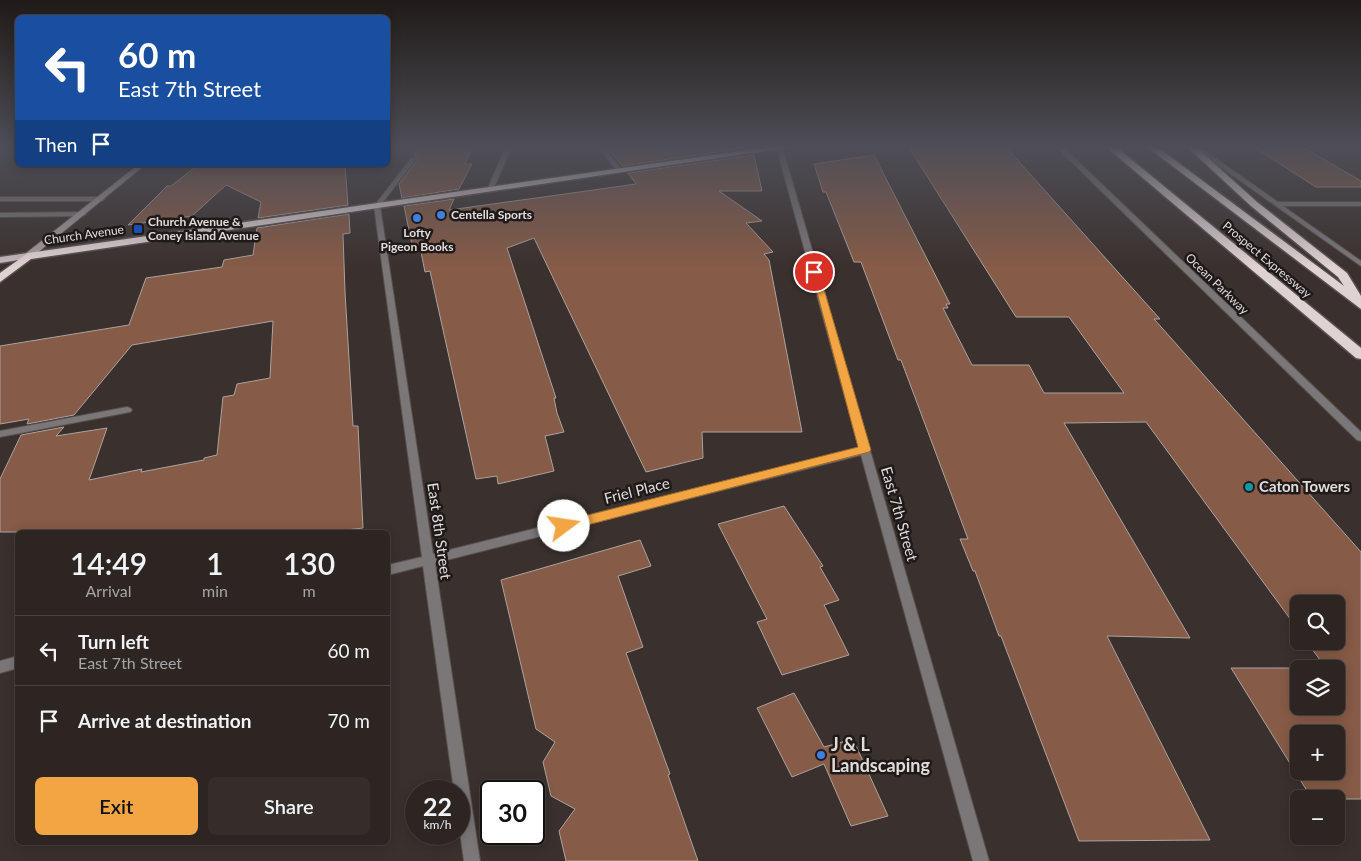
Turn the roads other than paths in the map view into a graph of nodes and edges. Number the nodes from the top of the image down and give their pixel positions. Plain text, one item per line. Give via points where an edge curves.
1 (117, 186) edge
2 (392, 186) edge
3 (492, 186) edge
4 (516, 186) edge
5 (791, 186) edge
6 (1100, 186) edge
7 (1157, 186) edge
8 (1203, 186) edge
9 (1234, 186) edge
10 (1251, 186) edge
11 (490, 190) junction
12 (0, 199) edge
13 (38, 199) junction
14 (102, 199) junction
15 (1276, 204) junction
16 (1361, 204) edge
17 (377, 206) junction
18 (0, 214) edge
19 (83, 214) junction
20 (16, 215) junction
21 (28, 256) junction
22 (0, 260) edge
23 (1361, 264) edge
24 (0, 279) edge
25 (1360, 304) edge
26 (1361, 356) edge
27 (127, 410) dead end
28 (0, 434) edge
29 (1361, 438) edge
30 (865, 450) junction
31 (428, 561) junction
32 (390, 570) edge
33 (15, 663) edge
34 (0, 667) edge
35 (472, 861) edge
36 (981, 861) edge

1 - 14 main road
2 - 17 street
3 - 11 street
4 - 11 highway, Church Avenue
5 - 30 street, East 7th Street
6 - 29 street, Ocean Parkway
7 - 26 highway, Prospect Expressway
8 - 25 highway, Prospect Expressway
9 - 25 highway via 1343,275
10 - 15 street
11 - 17 highway, Church Avenue
12 - 13 street
13 - 14 street
13 - 20 street
14 - 19 main road
15 - 16 street
15 - 23 street
17 - 21 highway, Church Avenue
17 - 31 street, East 8th Street
18 - 20 street
19 - 20 street
19 - 21 main road
21 - 22 main road, Church Avenue
21 - 24 highway
27 - 28 street
30 - 31 street, Friel Place
30 - 36 street, East 7th Street
31 - 32 street, Friel Place
31 - 35 street, East 8th Street
33 - 34 street

